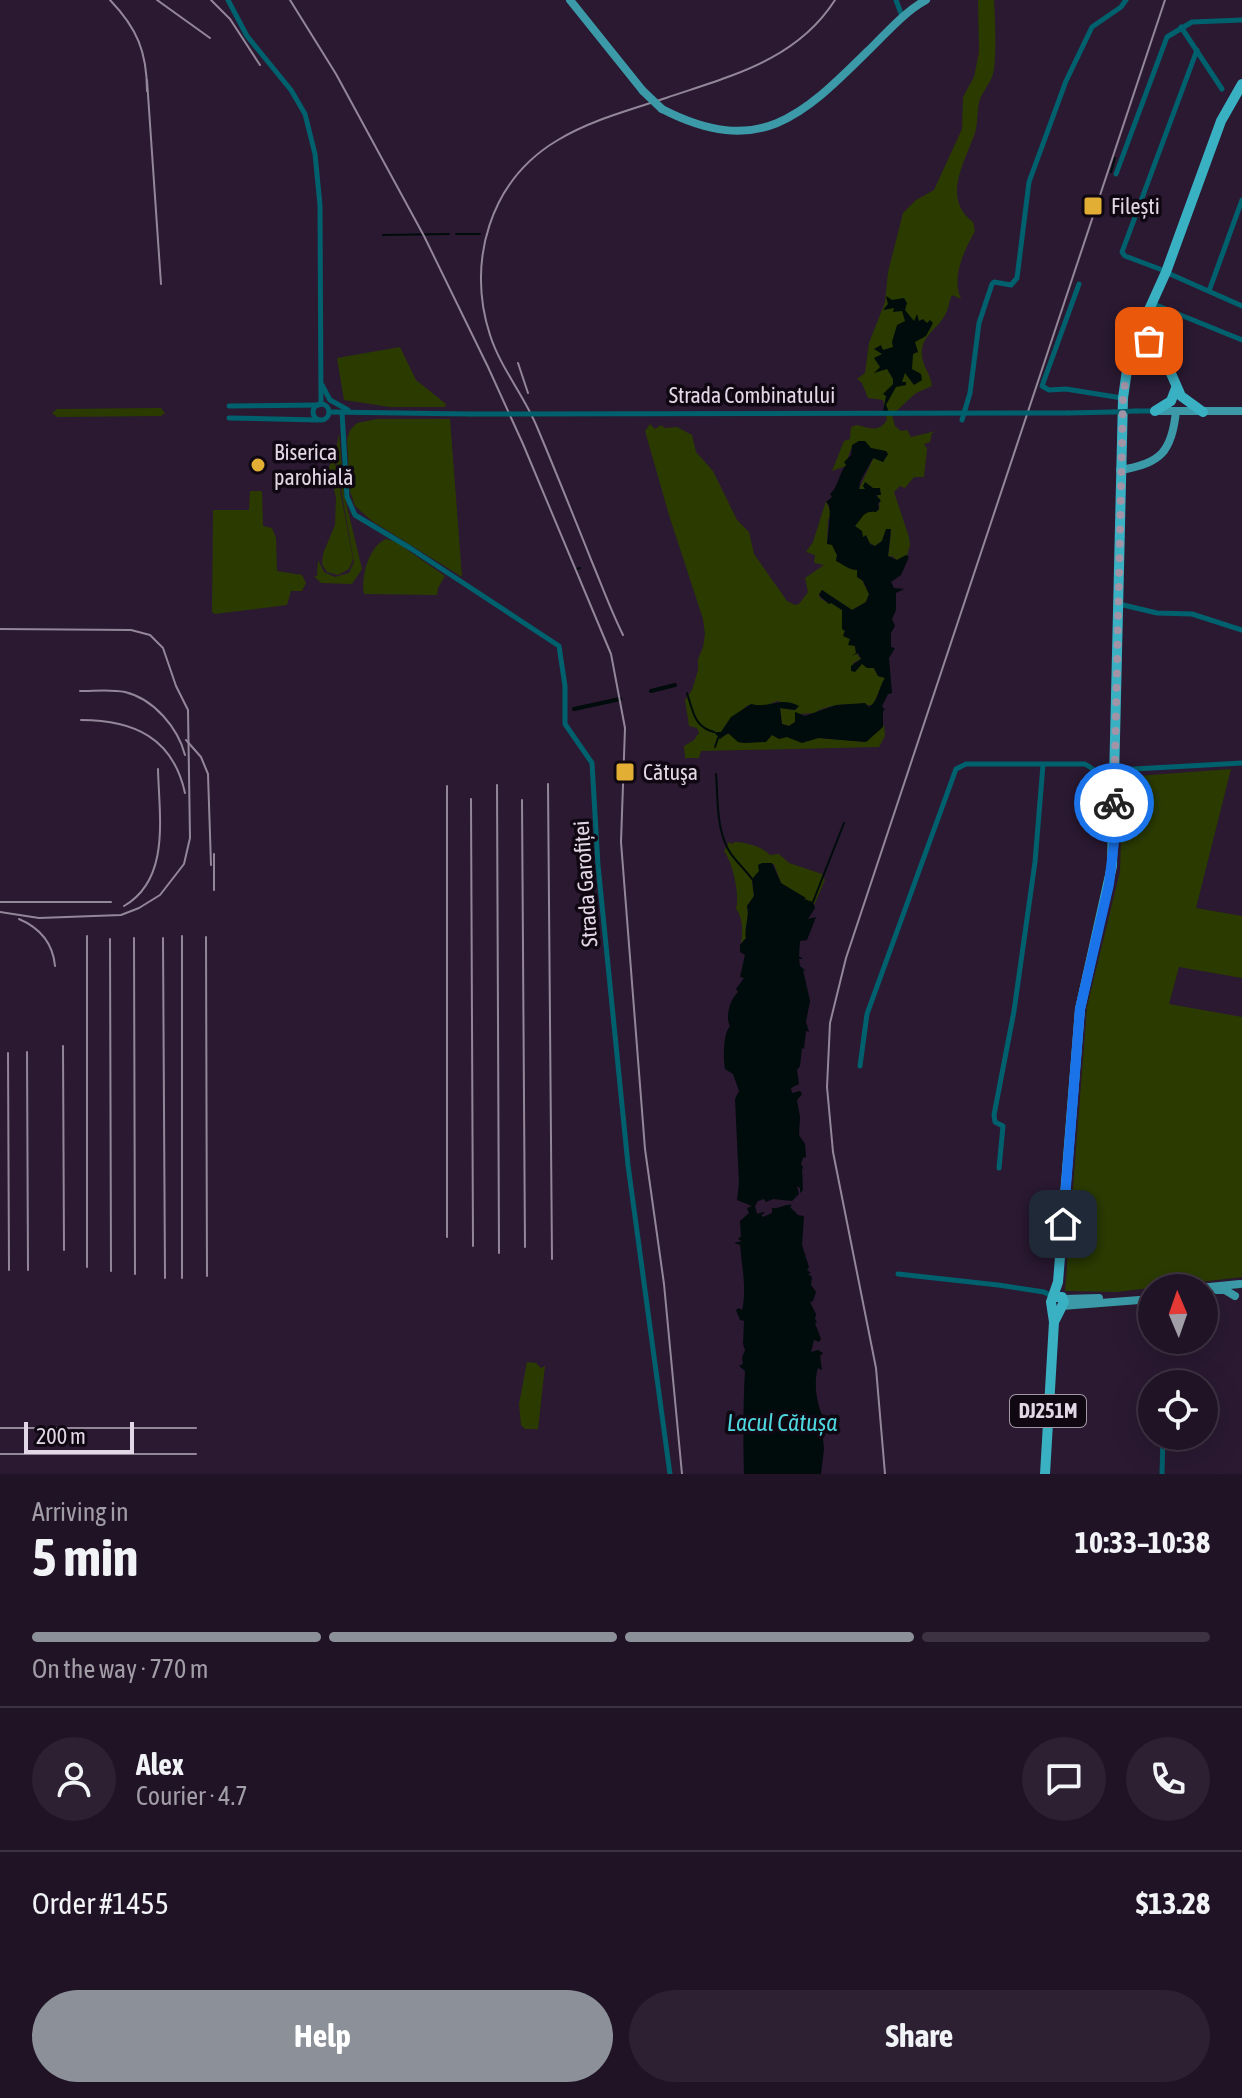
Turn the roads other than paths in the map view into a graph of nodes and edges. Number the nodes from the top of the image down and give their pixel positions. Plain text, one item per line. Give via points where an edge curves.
1 (228, 0) edge
2 (570, 0) edge
3 (896, 0) edge
4 (926, 0) edge
5 (1126, 0) edge
6 (903, 17) junction
7 (1242, 20) edge
8 (1181, 27) junction
9 (1197, 50) junction
10 (1242, 84) edge
11 (1222, 89) dead end
12 (1236, 106) edge
13 (1116, 174) dead end
14 (1242, 200) edge
15 (1168, 273) junction
16 (1079, 284) dead end
17 (1209, 291) junction
18 (1156, 305) junction
19 (1242, 306) edge
20 (1144, 339) junction
21 (1242, 340) edge
22 (320, 375) junction
23 (1176, 388) junction
24 (1123, 398) junction
25 (320, 405) junction
26 (229, 406) dead end
27 (255, 406) junction
28 (1155, 411) junction
29 (1176, 411) junction
30 (1242, 411) edge
31 (329, 412) junction
32 (342, 412) junction
33 (353, 412) junction
34 (1203, 412) junction
35 (229, 418) dead end
36 (255, 419) junction
37 (318, 420) junction
38 (962, 420) dead end
39 (1174, 429) junction
40 (1120, 470) junction
41 (1118, 603) junction
42 (1242, 630) edge
43 (1242, 763) edge
44 (1043, 765) junction
45 (1115, 770) junction
46 (1114, 805) junction
47 (860, 1066) dead end
48 (999, 1168) dead end
49 (898, 1274) dead end
50 (1241, 1284) edge
51 (1218, 1286) edge
52 (1218, 1291) edge
53 (1138, 1297) edge
54 (1239, 1298) edge
55 (1059, 1302) junction
56 (1163, 1450) edge
57 (670, 1474) edge
58 (1045, 1474) edge
59 (1162, 1474) edge

1 - 22 street via 247,36 298,101 311,136 320,205
2 - 6 main road, bridge via 662,109 684,121 733,131 761,128 806,108
3 - 6 street
4 - 6 main road
5 - 38 street via 1092,27 1066,81 1029,182 1017,278 1011,285 992,284 979,323
7 - 8 street via 1197,21
8 - 9 street
8 - 13 street via 1165,43
9 - 11 street
9 - 15 street via 1122,253
10 - 12 highway
12 - 15 highway
14 - 17 street
15 - 17 street
15 - 18 highway
15 - 20 highway
16 - 24 street via 1042,386
17 - 19 street
18 - 20 highway
18 - 21 street
20 - 23 highway via 1163,356
20 - 24 highway via 1132,355
22 - 25 street
22 - 33 street via 327,397
23 - 28 highway via 1171,401
23 - 29 highway
23 - 34 highway
24 - 40 highway
25 - 27 street
25 - 31 street
25 - 37 street via 313,412
26 - 27 street
27 - 36 street
28 - 29 main road, Strada Combinatului
28 - 33 street, Strada Combinatului, bridge
28 - 39 main road
29 - 34 main road, Strada Combinatului
29 - 39 main road
30 - 34 main road, Strada Combinatului
31 - 32 street, Strada Combinatului
31 - 37 street via 325,420
32 - 33 street, Strada Combinatului
32 - 57 street, Strada Garofiței via 346,490 355,515 559,646 565,724 592,763 628,1165
35 - 36 street
36 - 37 street
39 - 40 main road via 1162,453
40 - 41 highway
41 - 42 street via 1157,613 1192,614
41 - 45 highway
43 - 45 street
44 - 46 street via 1093,766 1103,777 1103,799
44 - 47 street via 966,764 954,773 867,1014
44 - 48 street via 1035,862 994,1115 1003,1126
45 - 46 highway
46 - 55 highway via 1109,884 1080,1009
49 - 55 street via 1044,1292
50 - 51 main road
50 - 54 main road via 1236,1288
52 - 54 main road
53 - 55 main road
55 - 58 highway, DJ251M
56 - 59 street

